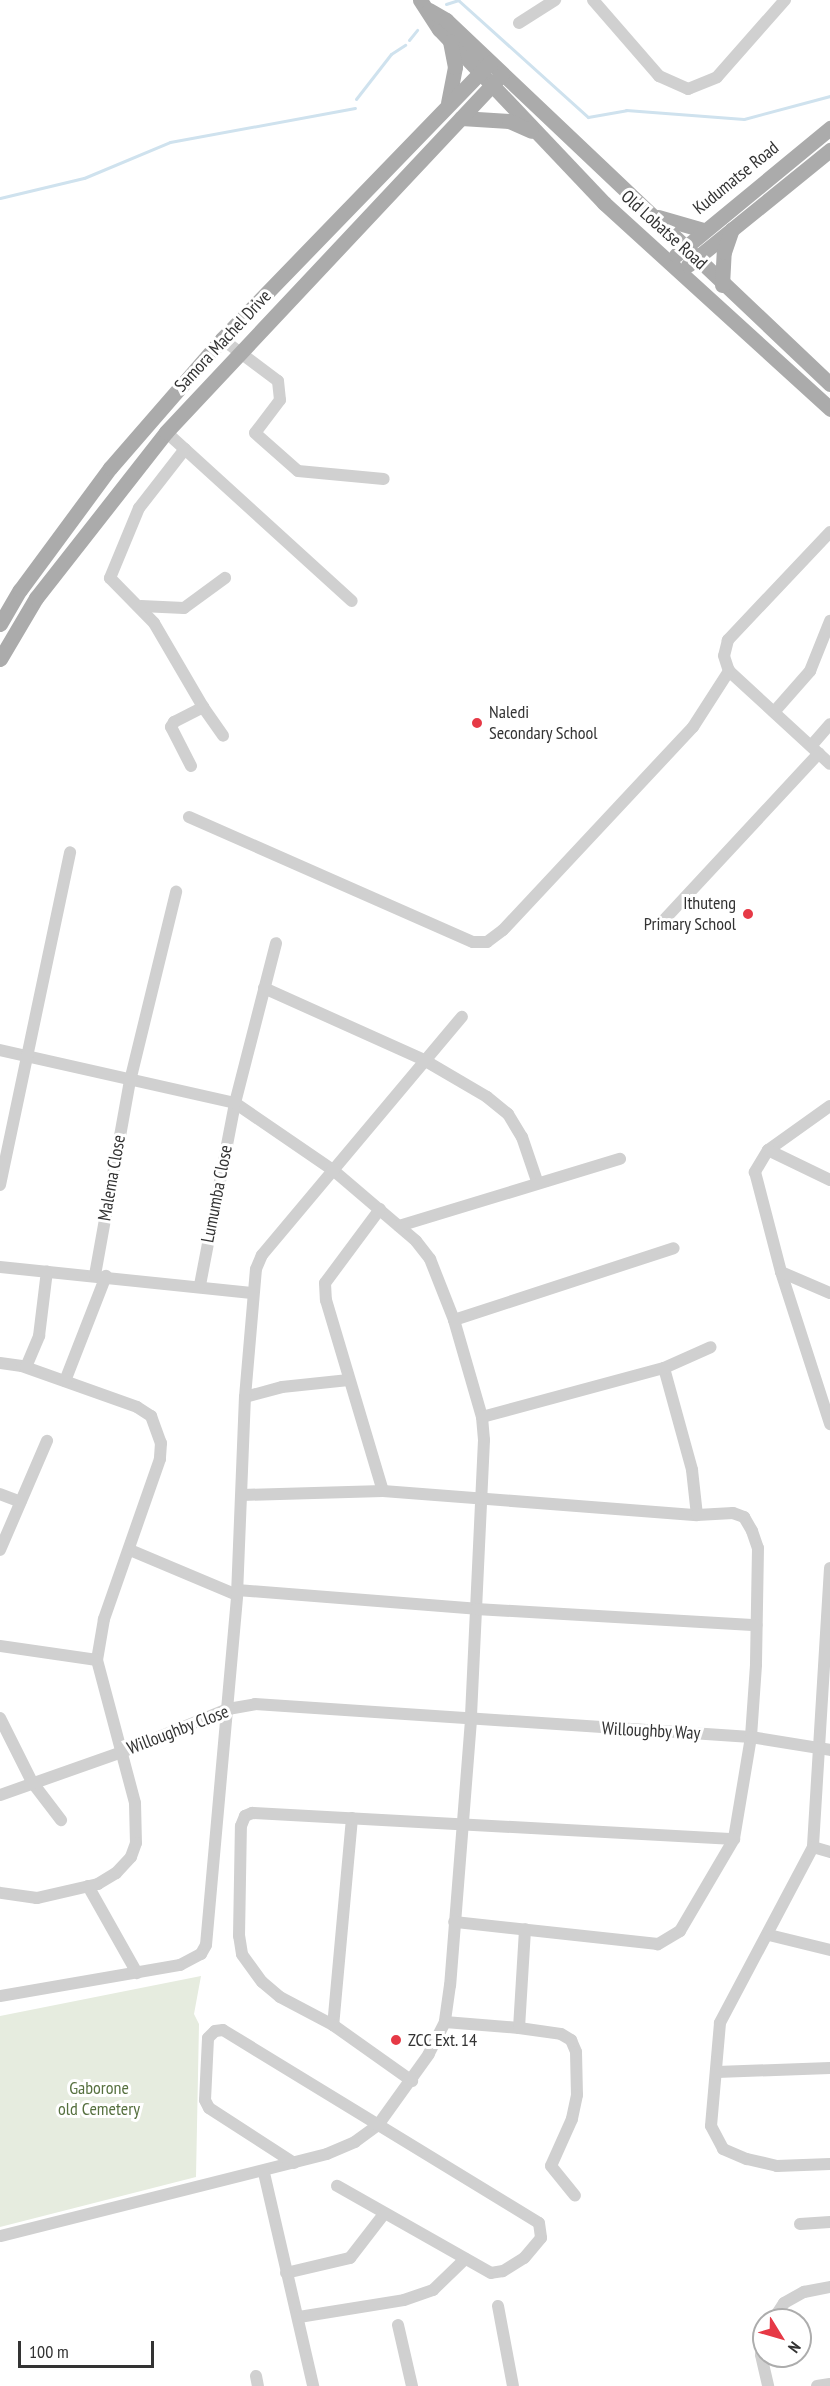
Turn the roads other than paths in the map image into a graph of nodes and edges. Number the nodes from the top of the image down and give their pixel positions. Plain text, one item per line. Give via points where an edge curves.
1 (555, 0) edge
2 (593, 0) edge
3 (785, 0) edge
4 (424, 4) edge
5 (519, 23) dead end
6 (450, 41) junction
7 (485, 66) junction
8 (497, 78) junction
9 (448, 105) junction
10 (461, 118) junction
11 (830, 128) edge
12 (539, 135) junction
13 (830, 150) edge
14 (650, 214) junction
15 (732, 229) junction
16 (703, 230) junction
17 (690, 254) junction
18 (675, 266) junction
19 (722, 285) junction
20 (222, 339) junction
21 (237, 353) junction
22 (830, 384) edge
23 (830, 410) edge
24 (166, 432) junction
25 (185, 449) junction
26 (384, 479) dead end
27 (830, 532) edge
28 (225, 578) dead end
29 (352, 601) dead end
30 (141, 606) junction
31 (830, 621) edge
32 (0, 624) edge
33 (0, 659) edge
34 (729, 671) junction
35 (203, 707) junction
36 (774, 712) junction
37 (830, 724) edge
38 (223, 736) dead end
39 (815, 749) junction
40 (830, 764) edge
41 (191, 766) dead end
42 (189, 817) dead end
43 (70, 852) dead end
44 (176, 892) dead end
45 (663, 921) dead end
46 (276, 943) dead end
47 (264, 988) junction
48 (462, 1017) dead end
49 (0, 1050) edge
50 (26, 1056) junction
51 (424, 1060) junction
52 (130, 1081) junction
53 (235, 1103) junction
54 (830, 1106) edge
55 (768, 1150) junction
56 (620, 1159) dead end
57 (333, 1170) junction
58 (830, 1180) edge
59 (537, 1181) junction
60 (0, 1185) edge
61 (380, 1209) junction
62 (399, 1226) junction
63 (674, 1248) dead end
64 (0, 1267) edge
65 (47, 1271) junction
66 (781, 1272) junction
67 (100, 1275) junction
68 (200, 1285) junction
69 (252, 1293) junction
70 (830, 1293) edge
71 (454, 1320) junction
72 (711, 1347) dead end
73 (0, 1363) edge
74 (26, 1367) junction
75 (664, 1368) junction
76 (349, 1380) junction
77 (65, 1381) junction
78 (245, 1397) junction
79 (482, 1417) junction
80 (830, 1424) edge
81 (47, 1441) dead end
82 (383, 1491) junction
83 (0, 1494) edge
84 (242, 1495) junction
85 (482, 1500) junction
86 (21, 1502) junction
87 (697, 1515) junction
88 (0, 1550) edge
89 (130, 1550) junction
90 (830, 1568) edge
91 (237, 1592) junction
92 (476, 1609) junction
93 (757, 1625) junction
94 (828, 1642) edge
95 (0, 1646) edge
96 (98, 1660) junction
97 (228, 1709) junction
98 (0, 1718) edge
99 (471, 1720) junction
100 (751, 1737) junction
101 (826, 1749) edge
102 (122, 1752) junction
103 (32, 1782) junction
104 (0, 1796) edge
105 (352, 1818) junction
106 (61, 1820) dead end
107 (460, 1826) junction
108 (734, 1839) junction
109 (813, 1847) junction
110 (830, 1851) edge
111 (88, 1886) junction
112 (0, 1893) edge
113 (454, 1922) junction
114 (525, 1929) junction
115 (769, 1935) junction
116 (830, 1950) edge
117 (137, 1973) junction
118 (0, 1996) edge
119 (446, 2022) junction
120 (333, 2025) junction
121 (519, 2028) junction
122 (830, 2068) edge
123 (717, 2072) junction
124 (412, 2081) junction
125 (378, 2125) junction
126 (294, 2163) junction
127 (830, 2164) edge
128 (264, 2173) junction
129 (337, 2186) dead end
130 (574, 2196) dead end
131 (384, 2214) junction
132 (830, 2222) edge
133 (800, 2224) dead end
134 (0, 2236) edge
135 (465, 2259) junction
136 (286, 2273) junction
137 (830, 2287) edge
138 (498, 2306) dead end
139 (781, 2308) edge
140 (299, 2317) junction
141 (398, 2325) dead end
142 (764, 2368) edge
143 (830, 2384) edge
144 (313, 2386) edge
145 (412, 2386) edge
146 (513, 2386) edge
147 (768, 2386) edge
148 (817, 2386) edge

1 - 5 street
2 - 3 street via 659,76 688,89 717,77
4 - 6 main road
4 - 7 main road via 446,20
6 - 7 main road
6 - 9 main road via 454,67
7 - 8 main road, Old Lobatse Road
7 - 9 main road, Samora Machel Drive
8 - 10 main road, Samora Machel Drive
8 - 12 main road, Old Lobatse Road
8 - 14 main road, Old Lobatse Road
9 - 20 main road, Samora Machel Drive
10 - 12 main road via 509,121
10 - 21 main road, Samora Machel Drive
11 - 16 main road, Kudumatse Road
12 - 18 main road, Old Lobatse Road via 604,203
13 - 15 main road, Kudumatse Road
14 - 16 main road
14 - 17 main road, Old Lobatse Road
15 - 17 main road, Kudumatse Road
15 - 19 main road via 724,252
16 - 17 main road, Kudumatse Road
17 - 18 main road, Kudumatse Road
17 - 19 main road, Old Lobatse Road
18 - 23 main road, Old Lobatse Road
19 - 22 main road, Old Lobatse Road
20 - 21 street
20 - 32 main road, Samora Machel Drive via 110,468 20,590
21 - 24 main road, Samora Machel Drive
21 - 26 street via 278,381 280,400 255,433 290,464 308,475
24 - 25 street
24 - 33 main road, Samora Machel Drive via 36,598
25 - 29 street
25 - 30 street via 139,508 110,573 114,587
27 - 34 street via 728,640 724,656
28 - 30 street via 184,608
30 - 35 street
31 - 36 street via 810,671
34 - 36 street
34 - 42 street via 693,727 503,930 487,942 472,942
35 - 38 street
35 - 41 street via 172,724
36 - 39 street
37 - 39 street
39 - 40 street
39 - 45 street
43 - 50 street
44 - 52 street, Malema Close
46 - 47 street, Lumumba Close
47 - 51 street
47 - 53 street, Lumumba Close
48 - 51 street
49 - 50 street
50 - 52 street
50 - 60 street
51 - 57 street
51 - 59 street via 508,1114 522,1137
52 - 53 street
52 - 67 street, Malema Close
53 - 57 street
53 - 68 street, Lumumba Close
54 - 55 street
55 - 58 street
55 - 66 street via 754,1172
56 - 59 street
57 - 61 street
57 - 69 street via 262,1255
59 - 62 street
61 - 62 street
61 - 76 street via 325,1283 326,1300
62 - 71 street via 430,1259
63 - 71 street
64 - 65 street
65 - 67 street
65 - 74 street via 39,1336
66 - 70 street
66 - 80 street
67 - 68 street
67 - 77 street, Malema Close
68 - 69 street
69 - 78 street
71 - 79 street
72 - 75 street
73 - 74 street
74 - 77 street
75 - 79 street
75 - 87 street via 692,1470
76 - 78 street via 282,1387
76 - 82 street
77 - 89 street via 137,1407 151,1416 158,1427 160,1459
78 - 84 street
79 - 85 street
81 - 86 street
82 - 84 street
82 - 85 street
83 - 86 street
84 - 91 street
85 - 87 street
85 - 92 street
86 - 88 street
87 - 93 street via 733,1513 744,1517 752,1531 758,1548
89 - 91 street
89 - 96 street via 104,1619
90 - 94 street
91 - 92 street
91 - 97 street
92 - 93 street
92 - 99 street
93 - 100 street
94 - 101 street
95 - 96 street
96 - 102 street
97 - 99 street, Willoughby Close via 286,1705
97 - 102 street, Willoughby Close
97 - 117 street via 206,1945 194,1959
98 - 103 street
99 - 100 street, Willoughby Way
99 - 107 street
100 - 101 street, Willoughby Way
100 - 108 street
101 - 109 street
102 - 103 street, Willoughby Close
102 - 111 street via 135,1803 136,1843 131,1857 116,1873
103 - 104 street, Willoughby Close
103 - 106 street
105 - 107 street
105 - 120 street
105 - 120 street via 252,1813 245,1816 241,1826 242,1954 262,1982 280,1997
107 - 108 street
107 - 113 street
108 - 114 street via 680,1931 669,1940 658,1944
109 - 110 street
109 - 115 street
111 - 112 street via 37,1898
111 - 117 street
113 - 114 street
113 - 119 street
114 - 121 street
115 - 116 street
115 - 123 street via 720,2023
117 - 118 street
119 - 121 street
119 - 124 street
120 - 124 street
121 - 130 street via 561,2034 571,2040 576,2052 577,2095 572,2119 551,2166
122 - 123 street
123 - 127 street via 711,2126 723,2149 777,2166
124 - 125 street
125 - 126 street via 346,2146
125 - 126 street via 223,2030 215,2031 208,2038 205,2100 209,2108
125 - 135 street via 539,2223 543,2230 524,2258 503,2271 491,2273
126 - 128 street
128 - 134 street
128 - 136 street
129 - 131 street
131 - 135 street
131 - 136 street via 350,2258
132 - 133 street
135 - 140 street via 433,2290 404,2300
136 - 140 street
137 - 139 street via 804,2292
138 - 146 street
140 - 144 street
141 - 145 street
142 - 147 street
143 - 148 street

